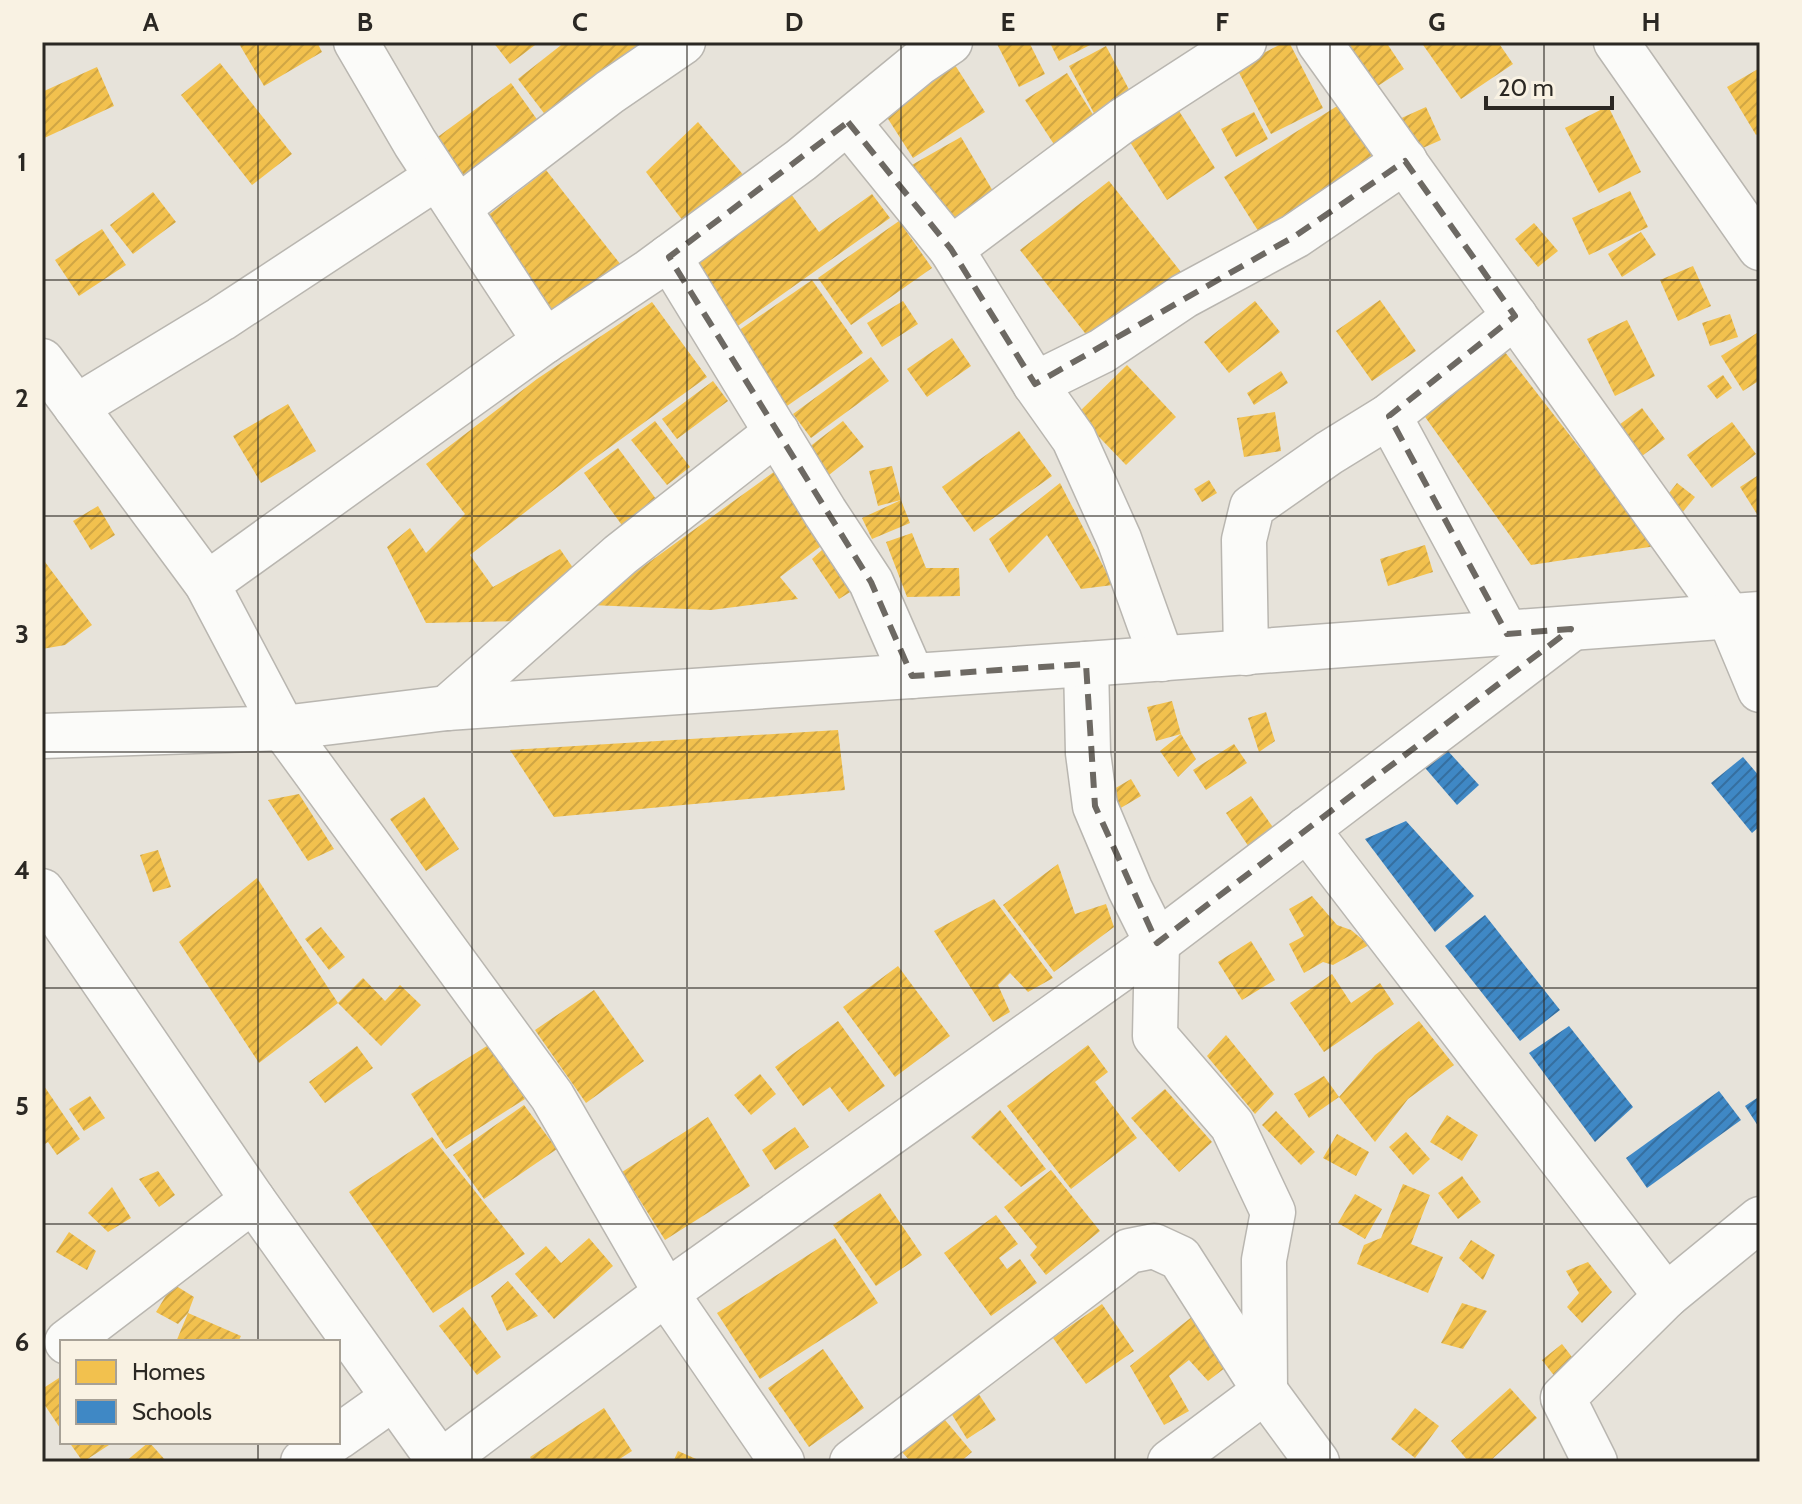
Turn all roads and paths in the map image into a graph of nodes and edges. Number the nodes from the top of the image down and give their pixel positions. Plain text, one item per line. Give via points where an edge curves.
1 (356, 42) edge
2 (683, 42) edge
3 (950, 42) edge
4 (1244, 42) edge
5 (1319, 42) edge
6 (1616, 42) edge
7 (848, 122) junction
8 (1405, 161) junction
9 (447, 192) junction
10 (1760, 248) edge
11 (951, 249) junction
12 (669, 257) junction
13 (1515, 316) junction
14 (545, 341) junction
15 (42, 361) edge
16 (1035, 384) junction
17 (76, 407) junction
18 (1389, 416) junction
19 (777, 432) junction
20 (207, 584) junction
21 (1744, 615) edge
22 (1571, 629) junction
23 (1507, 634) junction
24 (1246, 653) junction
25 (1162, 659) junction
26 (1086, 664) junction
27 (912, 676) junction
28 (1760, 690) edge
29 (447, 708) junction
30 (283, 728) junction
31 (42, 736) edge
32 (1307, 829) junction
33 (42, 891) edge
34 (1157, 943) junction
35 (253, 1200) junction
36 (1760, 1219) edge
37 (666, 1293) junction
38 (1666, 1296) junction
39 (70, 1340) edge
40 (60, 1348) edge
41 (42, 1361) edge
42 (1265, 1391) junction
43 (393, 1398) junction
44 (340, 1436) edge
45 (328, 1444) edge
46 (303, 1462) edge
47 (440, 1462) edge
48 (782, 1462) edge
49 (852, 1462) edge
50 (1170, 1462) edge
51 (1317, 1462) edge
52 (1595, 1462) edge

1 - 9 street
2 - 9 street
3 - 7 street
4 - 11 street via 1122,121
5 - 8 street
6 - 10 street
7 - 11 street
7 - 12 street
8 - 13 street
8 - 16 street via 1295,236 1184,296 1102,351
9 - 14 street
9 - 17 street
11 - 16 street
12 - 14 street
12 - 19 street
13 - 18 street
13 - 21 street
14 - 20 street
15 - 17 street
16 - 25 street via 1074,439 1119,539
17 - 20 street
18 - 23 street
18 - 24 street via 1252,507 1244,540
19 - 27 street via 871,582
19 - 29 street via 620,555
20 - 30 street
21 - 22 street
21 - 28 street
22 - 23 street
22 - 32 street
23 - 24 street
24 - 25 street
25 - 26 street
26 - 27 street
26 - 34 street via 1095,806
27 - 29 street
29 - 30 street
30 - 31 street
30 - 37 street via 552,1096
32 - 34 street
32 - 38 street
33 - 35 street
34 - 37 street
34 - 42 street via 1155,1036 1232,1125 1273,1212 1264,1260
35 - 39 street
35 - 43 street
36 - 38 street
37 - 47 street
37 - 48 street
38 - 52 street via 1563,1398
40 - 41 street
42 - 49 street via 1180,1258 1154,1246 1129,1251
42 - 50 street
42 - 51 street
43 - 44 street
43 - 47 street
45 - 46 street

